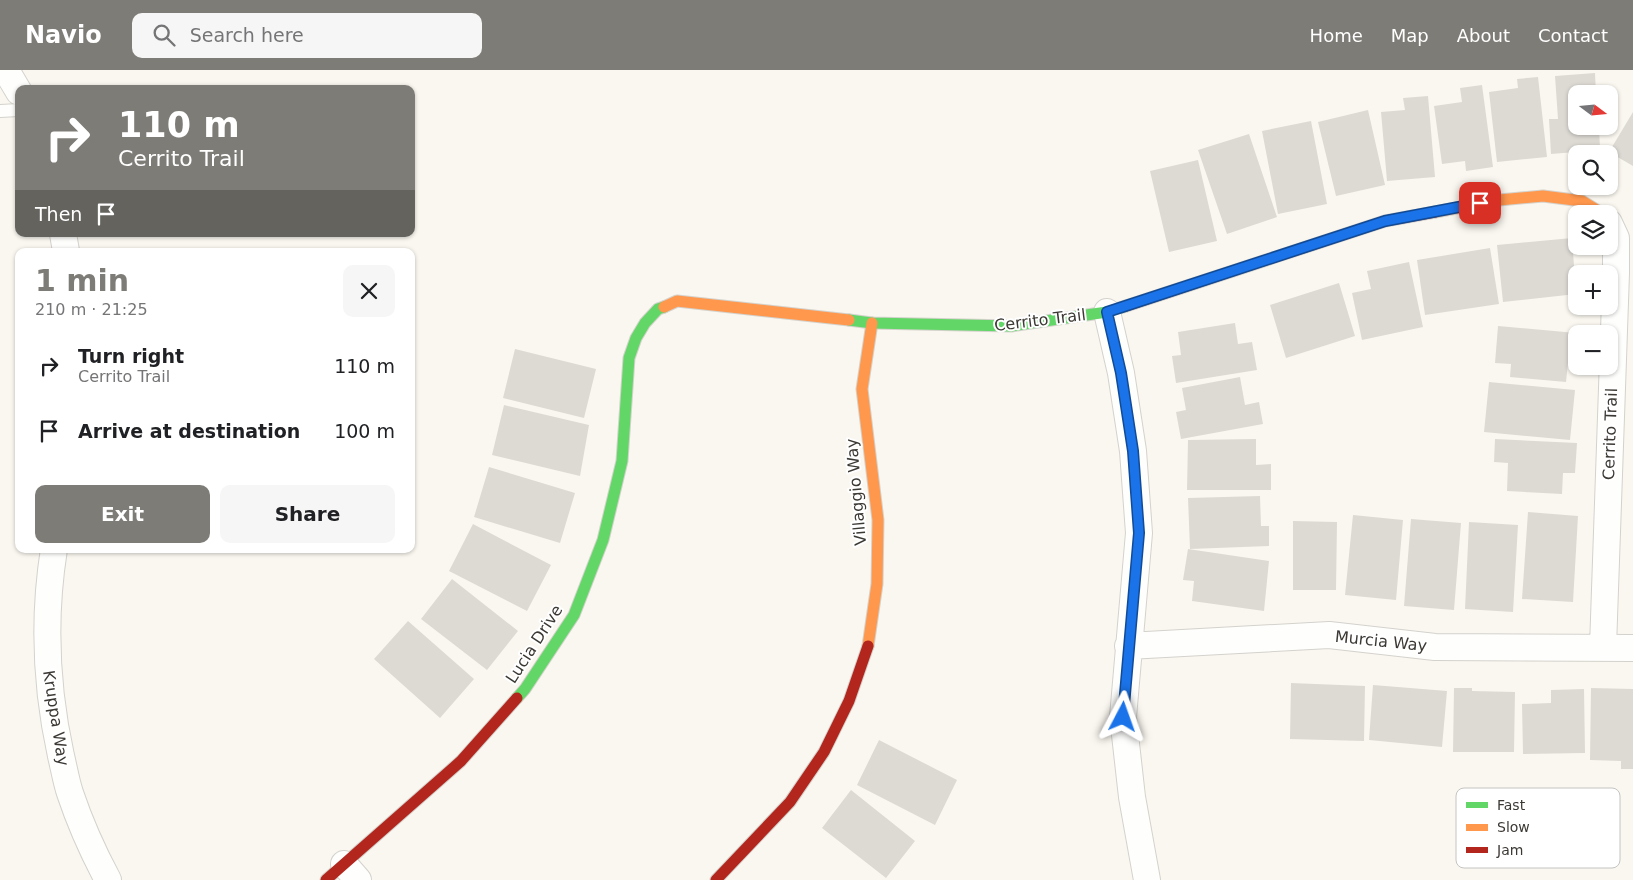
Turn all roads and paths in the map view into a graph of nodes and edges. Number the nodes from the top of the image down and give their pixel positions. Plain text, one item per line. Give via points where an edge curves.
1 (6, 70) edge
2 (15, 85) edge
3 (15, 110) edge
4 (0, 112) edge
5 (1588, 205) edge
6 (1615, 255) edge
7 (1107, 312) junction
8 (644, 323) joint
9 (872, 323) junction
10 (54, 553) edge
11 (1128, 646) junction
12 (1603, 647) junction
13 (1633, 648) edge
14 (343, 875) edge
15 (108, 880) edge
16 (716, 880) edge
17 (1147, 880) edge

1 - 2 street
3 - 4 lane
5 - 7 street, Cerrito Trail via 1582,201 1543,196 1499,200 1385,221
6 - 12 street, Cerrito Trail
7 - 9 street, Cerrito Trail via 1010,326
7 - 11 street via 1121,373 1133,451 1139,533
8 - 9 street, Cerrito Trail via 658,309 677,301
8 - 14 street, Lucia Drive via 630,358 622,461 603,540 574,615 525,689 461,761
9 - 16 street, Villaggio Way via 862,389 878,520 878,566 867,652 849,701 824,752 790,802
10 - 15 street, Kruppa Way via 48,604 47,668 55,727 69,792
11 - 12 street, Murcia Way via 1329,635 1435,647
11 - 17 street via 1123,717 1132,797
12 - 13 street, Murcia Way

